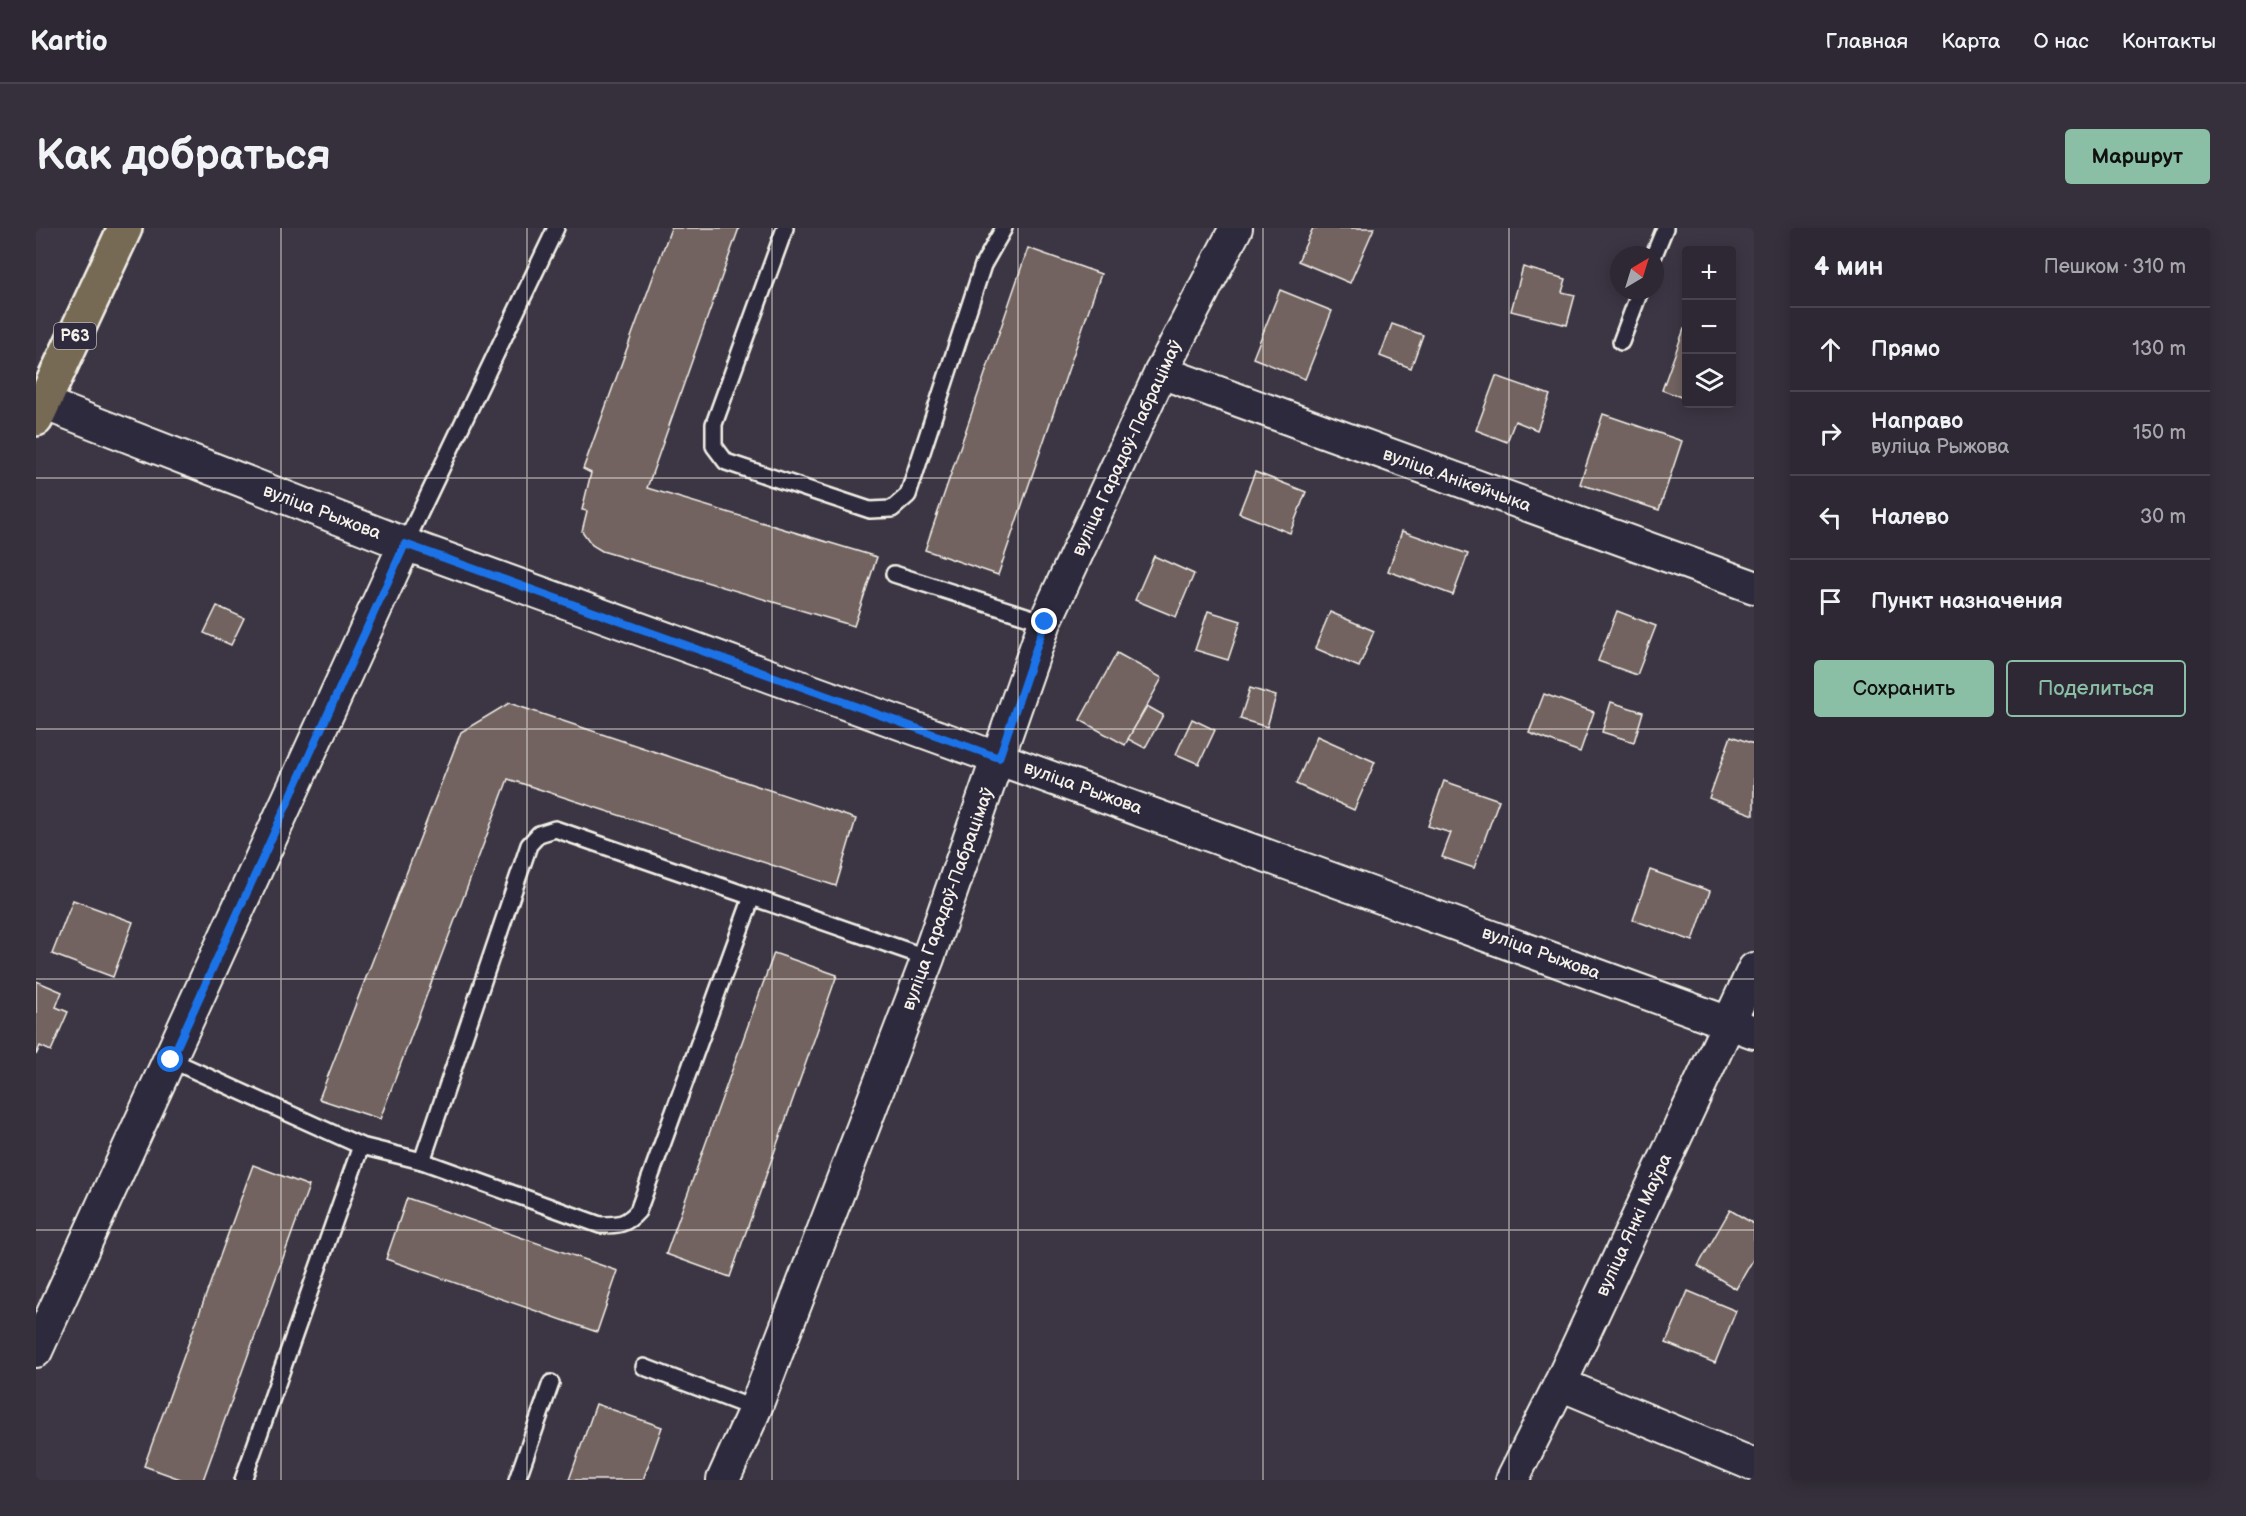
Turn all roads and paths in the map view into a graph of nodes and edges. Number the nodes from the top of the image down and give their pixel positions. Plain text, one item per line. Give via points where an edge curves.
1 (125, 228) edge
2 (556, 228) edge
3 (785, 228) edge
4 (1004, 228) edge
5 (1236, 228) edge
6 (1665, 228) edge
7 (1658, 246) edge
8 (1637, 300) edge
9 (1621, 342) dead end
10 (1161, 372) junction
11 (39, 411) edge
12 (405, 544) junction
13 (894, 573) dead end
14 (1754, 587) edge
15 (1045, 622) junction
16 (999, 758) junction
17 (752, 897) junction
18 (928, 958) junction
19 (1754, 969) edge
20 (1741, 1026) edge
21 (171, 1060) junction
22 (361, 1146) junction
23 (422, 1161) junction
24 (36, 1351) edge
25 (644, 1367) dead end
26 (551, 1383) dead end
27 (1560, 1384) junction
28 (755, 1408) junction
29 (1754, 1465) edge
30 (243, 1480) edge
31 (517, 1480) edge
32 (723, 1480) edge
33 (1512, 1480) edge

1 - 11 main road, Р63
2 - 12 lane
3 - 4 lane via 714,424 714,446 726,462 870,510 892,509 908,495 983,265
5 - 10 street, вуліца Гарадоў-Пабрацімаў
6 - 7 lane
8 - 9 lane
10 - 14 street, вуліца Анікейчыка
10 - 15 street, вуліца Гарадоў-Пабрацімаў
11 - 12 street, вуліца Рыжова
12 - 16 street, вуліца Рыжова
12 - 21 street
13 - 15 lane
15 - 16 street, вуліца Гарадоў-Пабрацімаў
16 - 18 street, вуліца Гарадоў-Пабрацімаў
16 - 20 street, вуліца Рыжова
17 - 18 lane
17 - 23 lane via 638,1211 628,1222 600,1225
17 - 23 lane via 555,829 539,834 529,845
18 - 28 street, вуліца Гарадоў-Пабрацімаў
19 - 20 street, вуліца Янкі Маўра
20 - 27 street, вуліца Янкі Маўра
21 - 22 lane
21 - 24 street
22 - 23 lane
22 - 30 lane
25 - 28 lane
26 - 31 lane
27 - 29 street
27 - 33 street, вуліца Янкі Маўра
28 - 32 street, вуліца Гарадоў-Пабрацімаў

